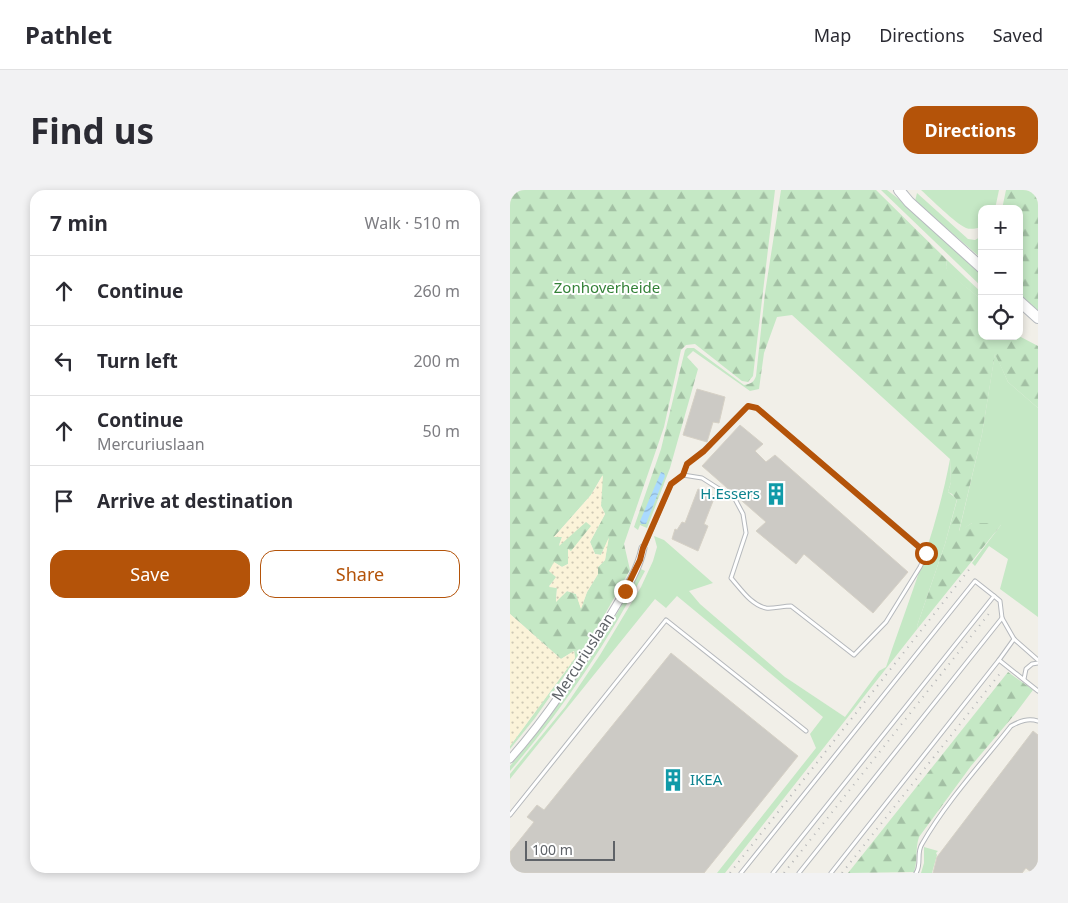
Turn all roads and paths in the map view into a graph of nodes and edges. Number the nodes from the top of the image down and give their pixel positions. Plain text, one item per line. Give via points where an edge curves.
1 (891, 190) edge
2 (899, 190) edge
3 (909, 202) junction
4 (978, 264) edge
5 (1023, 305) edge
6 (1038, 318) edge
7 (683, 475) junction
8 (643, 548) joint
9 (994, 596) junction
10 (1002, 618) junction
11 (1014, 639) junction
12 (999, 660) junction
13 (1038, 662) edge
14 (1024, 680) junction
15 (1038, 691) edge
16 (1038, 721) edge
17 (806, 732) dead end
18 (510, 759) edge
19 (510, 816) edge
20 (741, 873) edge
21 (773, 873) edge
22 (800, 873) edge
23 (831, 873) edge
24 (916, 873) edge

1 - 3 main road
2 - 3 main road
3 - 4 main road
5 - 6 main road
7 - 7 lane via 687,464 748,406 757,408 926,553 886,622 854,655 791,606 766,608 751,601 731,578 746,533 743,514 735,500 702,478
7 - 8 lane via 671,484
8 - 18 street, Mercuriuslaan via 625,591 587,656 543,720
9 - 10 lane via 1000,602
9 - 20 lane via 975,581
9 - 21 lane
10 - 11 lane
10 - 22 lane
11 - 12 lane
11 - 13 lane
12 - 14 lane
12 - 23 lane
13 - 14 lane via 1026,668
14 - 15 lane
16 - 24 lane via 1031,719 1011,726 920,846
17 - 19 lane via 666,620

